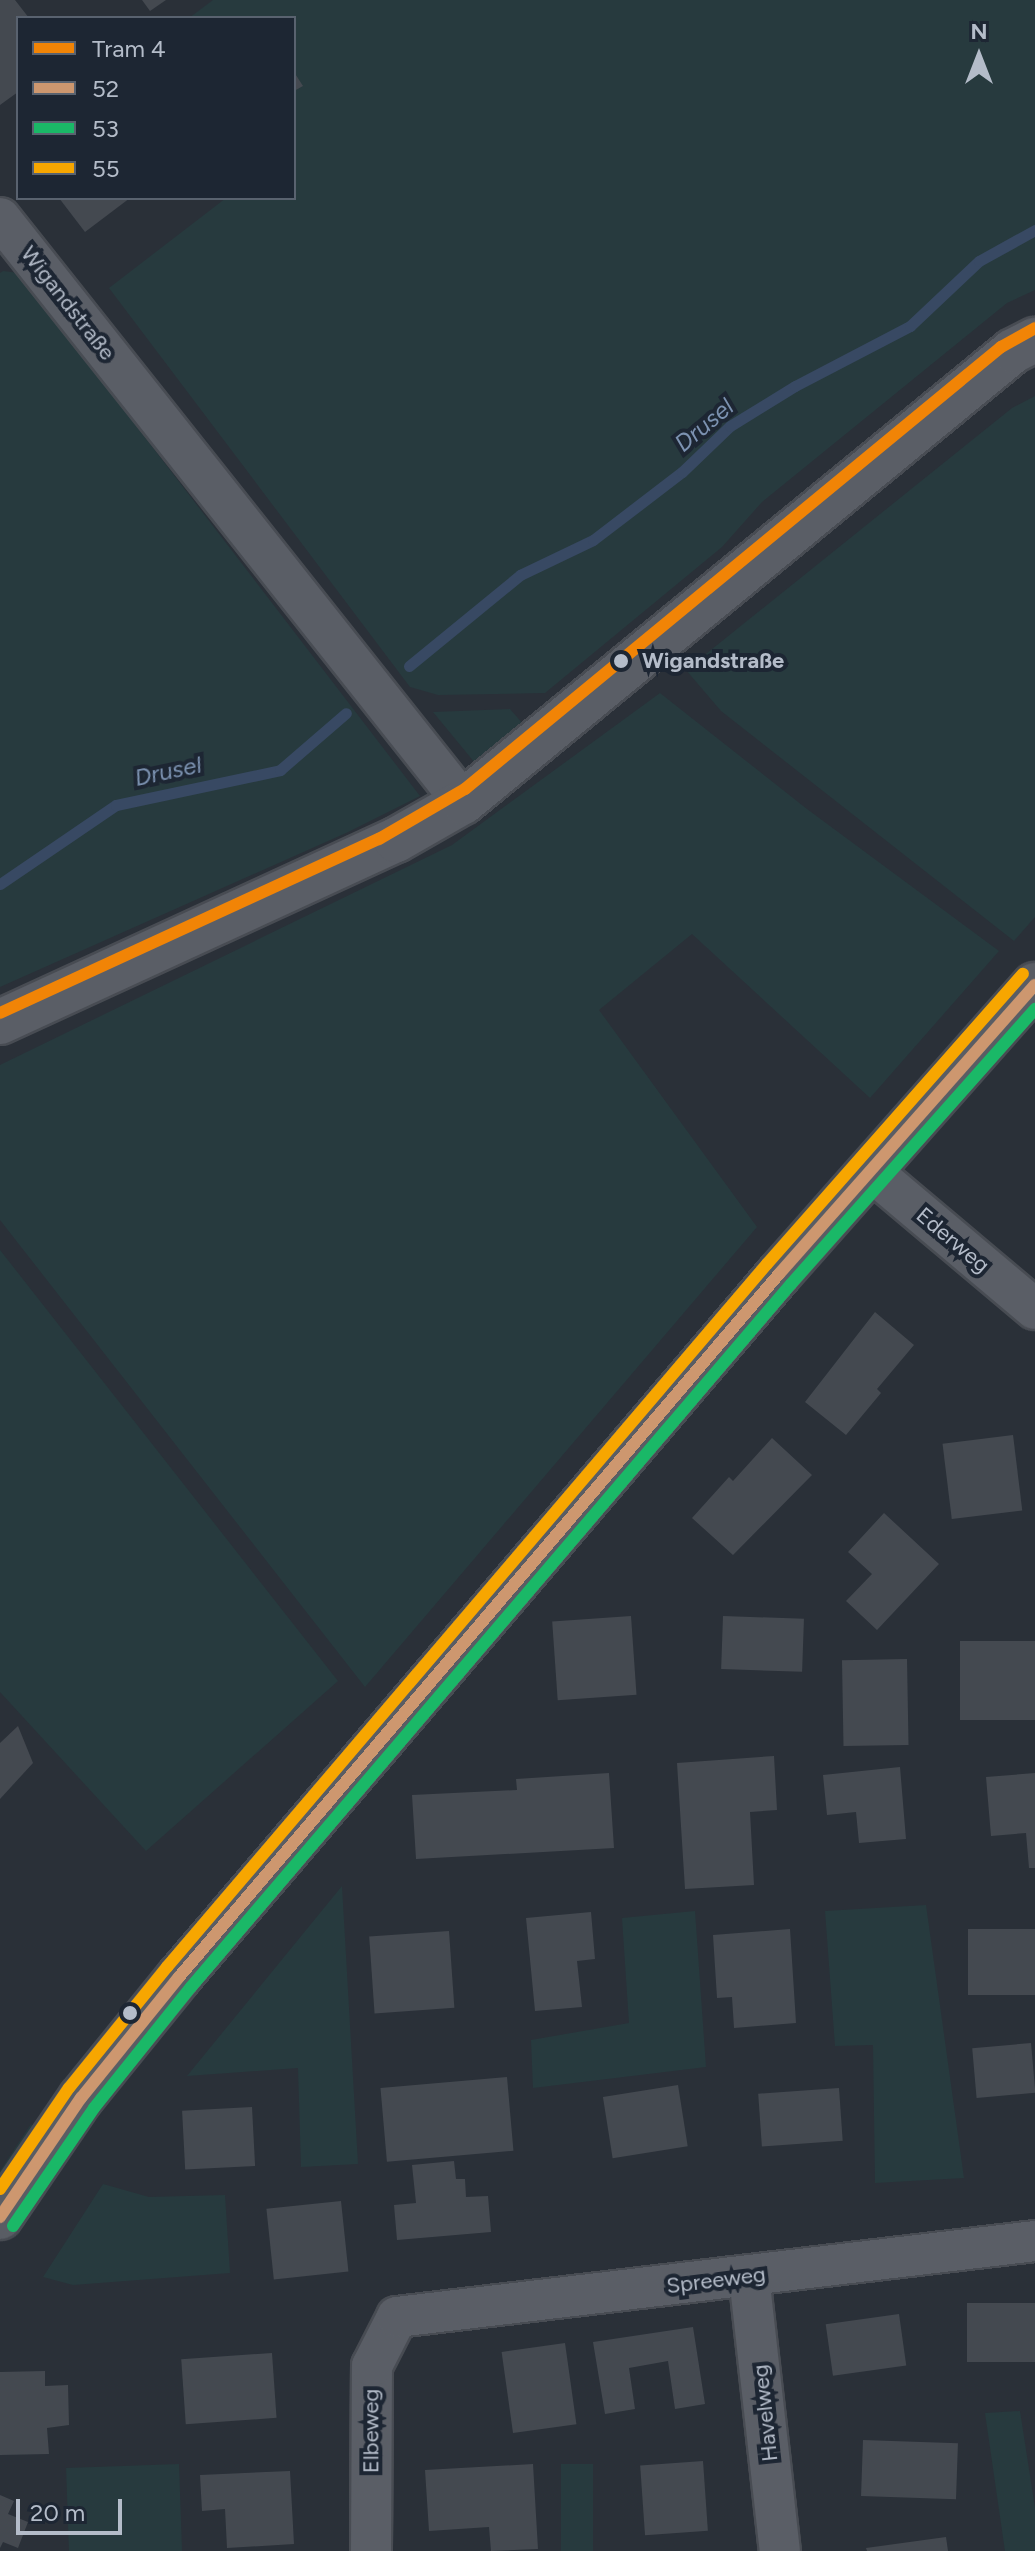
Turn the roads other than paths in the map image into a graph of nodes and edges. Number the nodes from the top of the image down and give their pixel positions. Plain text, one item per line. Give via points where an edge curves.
1 (5, 232) edge
2 (1035, 340) edge
3 (463, 802) junction
4 (1035, 985) edge
5 (0, 1022) edge
6 (871, 1171) junction
7 (1035, 1309) edge
8 (0, 2217) edge
9 (1035, 2241) edge
10 (749, 2276) junction
11 (397, 2317) joint
12 (371, 2551) edge
13 (780, 2551) edge

1 - 3 street, Wigandstraße
2 - 3 street via 1013,351
3 - 5 street via 396,840
4 - 6 main road
6 - 7 street, Ederweg
6 - 8 main road via 169,1989 81,2098
9 - 10 street, Spreeweg
10 - 11 street, Spreeweg
10 - 13 street, Havelweg
11 - 12 street, Elbeweg via 372,2366

